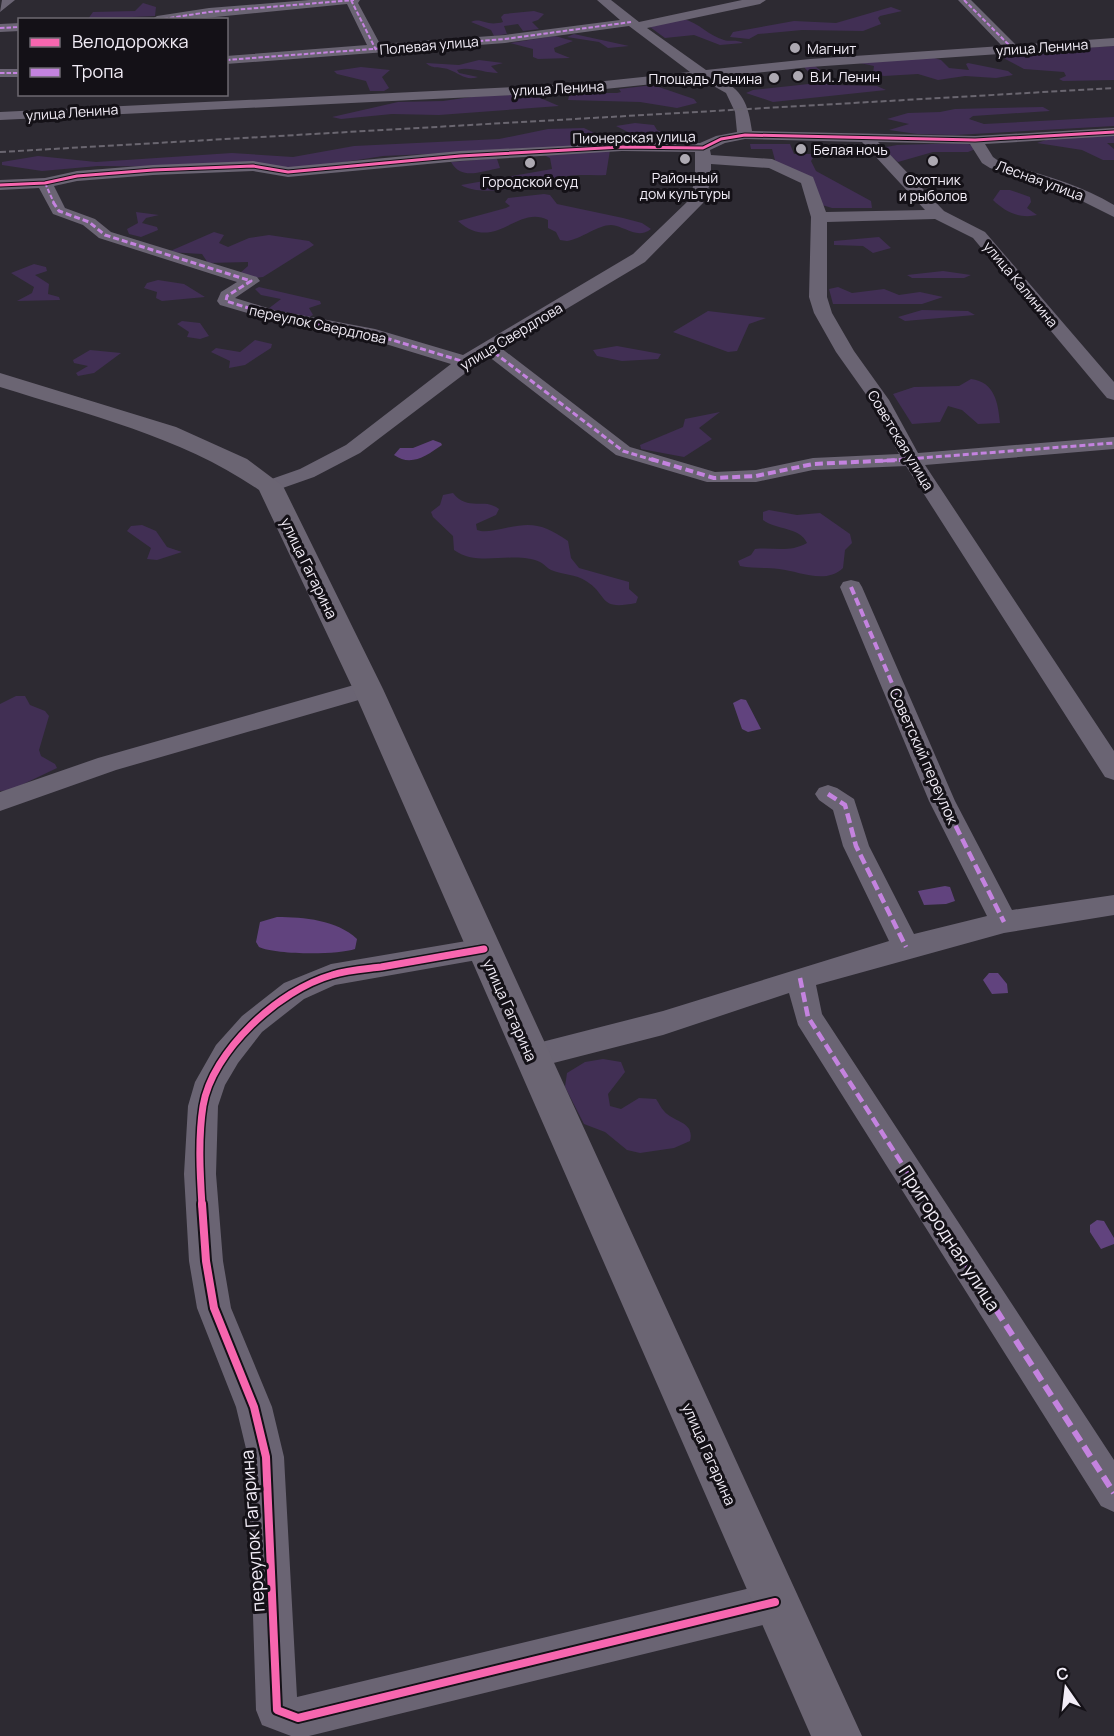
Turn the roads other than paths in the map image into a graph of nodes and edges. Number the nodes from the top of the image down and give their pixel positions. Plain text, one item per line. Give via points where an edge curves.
1 (9, 0) edge
2 (353, 0) edge
3 (603, 0) edge
4 (760, 0) edge
5 (964, 0) edge
6 (0, 8) edge
7 (170, 18) edge
8 (634, 24) junction
9 (18, 27) edge
10 (0, 28) edge
11 (1114, 42) edge
12 (1013, 49) junction
13 (376, 50) junction
14 (228, 60) edge
15 (18, 73) edge
16 (0, 74) edge
17 (708, 76) junction
18 (0, 116) edge
19 (1114, 132) edge
20 (745, 135) junction
21 (866, 137) junction
22 (975, 140) junction
23 (703, 153) junction
24 (45, 183) junction
25 (0, 185) edge
26 (1114, 212) edge
27 (938, 214) junction
28 (819, 217) junction
29 (487, 348) junction
30 (465, 362) junction
31 (0, 380) edge
32 (1114, 394) edge
33 (1114, 443) edge
34 (912, 460) junction
35 (270, 486) junction
36 (850, 587) dead end
37 (368, 689) junction
38 (1114, 771) edge
39 (828, 794) dead end
40 (0, 802) edge
41 (1114, 905) edge
42 (1004, 922) junction
43 (906, 947) junction
44 (484, 949) junction
45 (800, 978) junction
46 (530, 1057) junction
47 (1114, 1493) edge
48 (775, 1602) junction
49 (837, 1736) edge

1 - 6 street
2 - 7 street
2 - 13 street
3 - 8 street
4 - 8 street, Полевая улица
5 - 12 street
8 - 13 street, Полевая улица
8 - 17 street
9 - 10 street
11 - 12 street, улица Ленина
12 - 17 street, улица Ленина via 810,63
13 - 14 street, Полевая улица
15 - 16 street
17 - 18 street, улица Ленина via 576,88
17 - 20 street via 726,85 736,97
19 - 22 street, Пионерская улица
20 - 21 street, Пионерская улица
20 - 23 street, Пионерская улица via 721,139
21 - 22 street, Пионерская улица
21 - 27 street, улица Калинина
22 - 26 street, Лесная улица via 987,160 995,165 1052,182
23 - 24 street, Пионерская улица via 622,147 279,172 245,166 153,170 77,176
23 - 28 street, Советская улица via 766,163 802,176 808,180
23 - 29 street, улица Свердлова via 703,182 695,203 639,258
24 - 25 street, Пионерская улица
24 - 30 street, переулок Свердлова via 59,211 89,222 105,235 251,281 227,296 226,301 271,315 369,333
27 - 28 street
27 - 32 street, улица Калинина via 979,235
28 - 34 street, Советская улица via 818,297 823,313
29 - 30 street, улица Свердлова
29 - 34 street via 623,451 714,478 746,478 813,464
30 - 35 street, улица Свердлова via 352,449 307,473
31 - 35 main road, улица Гагарина via 167,432 238,464
33 - 34 street
34 - 38 street, Советская улица
35 - 37 main road, улица Гагарина
36 - 42 street, Советский переулок via 942,801
37 - 40 street via 107,764
37 - 44 main road, улица Гагарина
39 - 43 street via 845,805 856,846
41 - 42 street
42 - 43 street
43 - 45 street
44 - 46 main road, улица Гагарина
44 - 48 street, переулок Гагарина via 331,975 294,991 252,1024 227,1054 210,1082 203,1106 200,1173 206,1261 214,1308 254,1407 266,1457 277,1710 298,1718
45 - 46 street via 663,1023
45 - 47 street, Пригородная улица via 808,1017
46 - 48 main road, улица Гагарина
48 - 49 main road, улица Гагарина

